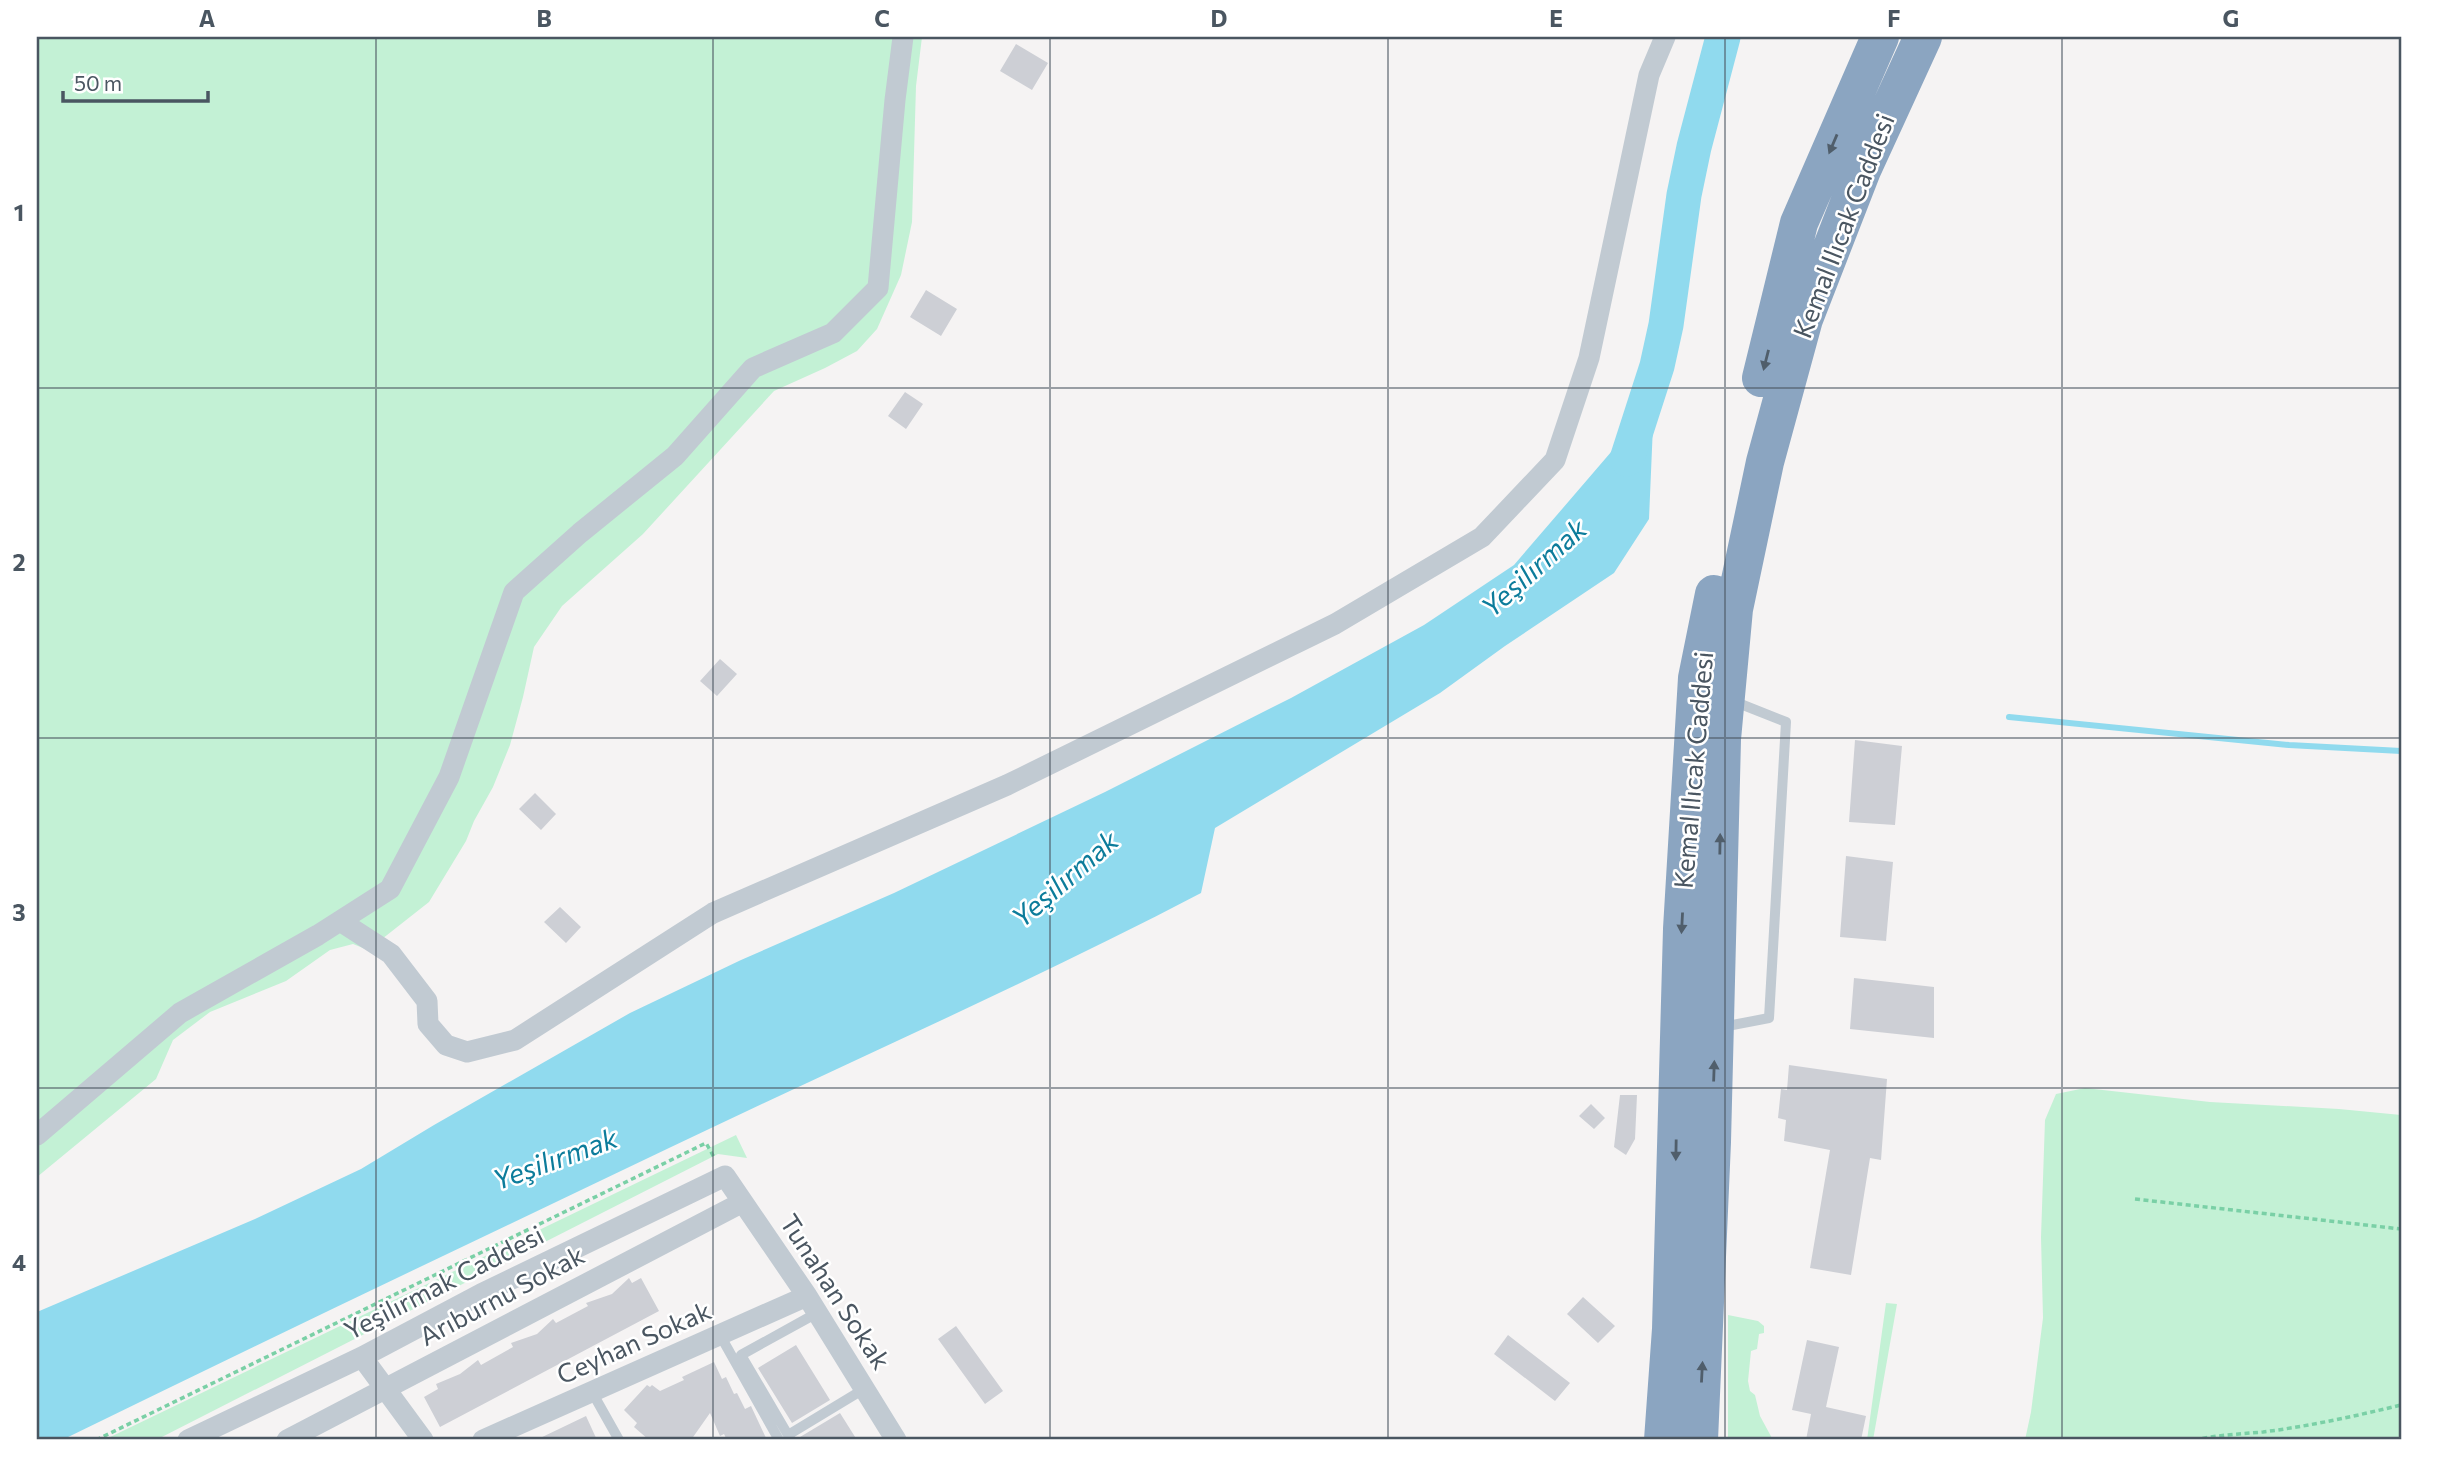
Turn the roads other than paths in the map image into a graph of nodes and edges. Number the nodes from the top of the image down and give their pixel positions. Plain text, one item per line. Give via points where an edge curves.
1 (903, 37) edge
2 (1665, 37) edge
3 (1880, 37) edge
4 (1923, 37) edge
5 (1726, 698) junction
6 (340, 921) junction
7 (1716, 1028) junction
8 (37, 1135) edge
9 (725, 1176) joint
10 (743, 1202) junction
11 (812, 1304) junction
12 (720, 1335) junction
13 (362, 1357) junction
14 (385, 1389) junction
15 (864, 1389) junction
16 (592, 1392) junction
17 (786, 1438) edge
18 (188, 1440) edge
19 (287, 1440) edge
20 (423, 1440) edge
21 (483, 1440) edge
22 (619, 1440) edge
23 (897, 1440) edge
24 (1663, 1440) edge
25 (1699, 1440) edge

1 - 6 street via 878,288 833,333 753,368 675,456 514,592 449,777 390,889
2 - 6 street via 1649,75 1589,358 1555,460 1482,537 1335,624 1020,779 713,914 515,1040 467,1052 446,1045 428,1024 426,1001 391,954
3 -> 24 highway, Kemal Ilıcak Caddesi via 1800,223 1740,463 1697,678 1682,929 1671,1329
4 - 5 highway, Kemal Ilıcak Caddesi via 1862,170 1801,332 1765,462 1734,608
7 -> 5 highway, Kemal Ilıcak Caddesi
5 - 7 lane via 1786,722 1769,1018
6 - 8 street via 180,1013
25 -> 7 highway, Kemal Ilıcak Caddesi
9 - 10 street, Tunahan Sokak
9 - 13 street, Yeşilırmak Caddesi
10 - 11 street, Tunahan Sokak
10 - 14 street, Arıburnu Sokak
11 - 12 street, Ceyhan Sokak
11 - 15 street, Tunahan Sokak
11 - 17 lane via 741,1355
12 - 16 street, Ceyhan Sokak
12 - 17 lane
13 - 14 street
13 - 18 street, Yeşilırmak Caddesi
14 - 19 street, Arıburnu Sokak
14 - 20 street
15 - 17 lane
15 - 23 street, Tunahan Sokak
16 - 21 street, Ceyhan Sokak
16 - 22 lane

